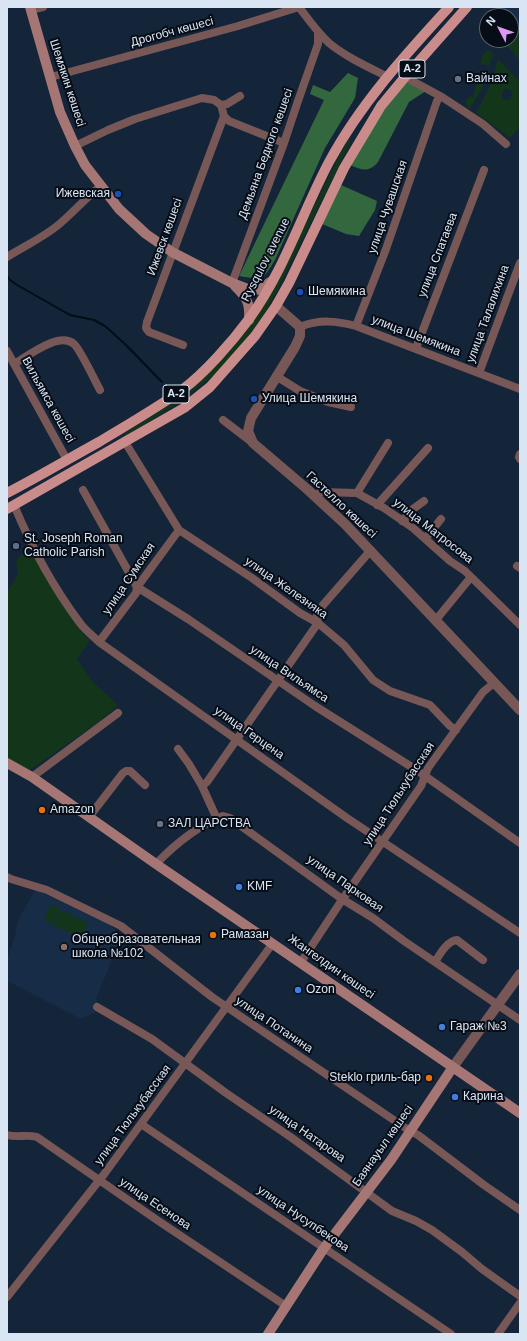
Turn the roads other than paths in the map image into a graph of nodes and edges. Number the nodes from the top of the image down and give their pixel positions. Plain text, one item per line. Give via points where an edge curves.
1 (43, 7) edge
2 (299, 7) edge
3 (449, 7) edge
4 (467, 7) edge
5 (30, 9) edge
6 (436, 22) junction
7 (318, 32) junction
8 (445, 32) junction
9 (388, 76) junction
10 (51, 77) junction
11 (404, 77) junction
12 (240, 96) dead end
13 (440, 96) junction
14 (220, 105) junction
15 (224, 116) junction
16 (349, 128) junction
17 (362, 136) junction
18 (284, 143) junction
19 (506, 144) dead end
20 (75, 146) junction
21 (484, 170) dead end
22 (101, 186) junction
23 (172, 252) junction
24 (7, 257) edge
25 (520, 263) edge
26 (273, 280) junction
27 (232, 283) junction
28 (276, 306) junction
29 (249, 320) junction
30 (356, 326) junction
31 (300, 327) junction
32 (183, 345) dead end
33 (416, 348) junction
34 (7, 351) edge
35 (14, 364) junction
36 (479, 373) junction
37 (276, 376) junction
38 (520, 389) edge
39 (100, 390) dead end
40 (351, 407) dead end
41 (223, 420) dead end
42 (125, 442) junction
43 (253, 443) junction
44 (388, 443) dead end
45 (428, 448) dead end
46 (87, 449) junction
47 (520, 454) edge
48 (520, 459) edge
49 (67, 460) junction
50 (55, 482) junction
51 (24, 484) junction
52 (82, 490) dead end
53 (7, 493) edge
54 (357, 493) junction
55 (315, 496) junction
56 (424, 501) dead end
57 (377, 504) junction
58 (9, 505) edge
59 (441, 519) dead end
60 (402, 521) junction
61 (179, 530) junction
62 (425, 539) junction
63 (370, 550) junction
64 (471, 577) junction
65 (137, 587) junction
66 (435, 620) junction
67 (318, 623) junction
68 (520, 625) edge
69 (99, 642) junction
70 (278, 680) junction
71 (494, 683) junction
72 (520, 710) edge
73 (118, 713) dead end
74 (456, 730) junction
75 (237, 739) junction
76 (178, 749) dead end
77 (7, 762) edge
78 (425, 775) junction
79 (32, 777) junction
80 (145, 785) dead end
81 (202, 786) junction
82 (89, 817) junction
83 (217, 819) junction
84 (383, 842) junction
85 (520, 843) edge
86 (156, 864) junction
87 (7, 877) edge
88 (342, 899) junction
89 (520, 933) edge
90 (274, 943) junction
91 (483, 960) dead end
92 (301, 962) junction
93 (435, 962) junction
94 (520, 974) edge
95 (499, 1005) junction
96 (97, 1007) dead end
97 (227, 1008) junction
98 (520, 1020) edge
99 (185, 1064) junction
100 (453, 1067) junction
101 (520, 1113) edge
102 (141, 1124) junction
103 (410, 1131) junction
104 (7, 1136) edge
105 (99, 1180) junction
106 (367, 1191) junction
107 (520, 1210) edge
108 (324, 1248) junction
109 (520, 1296) edge
110 (7, 1297) edge
111 (520, 1303) edge
112 (286, 1306) junction
113 (268, 1334) edge
114 (451, 1334) edge
115 (498, 1334) edge

1 - 5 street
2 - 7 street
2 - 10 street, Дрогобч көшесі
3 - 6 main road, Rysqulov avenue / A-2
4 - 8 main road, A-2
5 - 10 main road, Шемякин көшесі
6 - 8 main road
6 - 9 main road, Rysqulov avenue / A-2
7 - 9 street via 342,52
7 - 18 street, Демьяна Бедного көшесі via 318,44
8 - 11 main road, A-2
9 - 16 main road, Rysqulov avenue / A-2
10 - 20 main road, Шемякин көшесі via 60,112
11 - 13 street
11 - 17 main road, A-2
12 - 14 street
13 - 19 street via 483,124
13 - 30 street, улица Чувашская
14 - 15 street
14 - 20 street via 214,100 202,98 135,119
15 - 18 street via 229,121
15 - 23 street, Ижевск көшесі
16 - 17 main road
16 - 26 main road, Rysqulov avenue / A-2 via 326,168
17 - 28 main road, A-2
18 - 27 street, Демьяна Бедного көшесі
20 - 22 main road, Шемякин көшесі
21 - 33 street, улица Спатаева
22 - 23 main road, Шемякин көшесі via 119,209 146,234
22 - 24 street via 56,227
23 - 27 main road, Шемякин көшесі
23 - 32 street, Ижевск көшесі via 146,328 149,332
25 - 36 street, улица Талалихина
26 - 27 main road, Шемякин көшесі via 253,291
26 - 29 main road, Rysqulov avenue / A-2
27 - 29 main road, Шемякин көшесі via 248,301
28 - 31 street
28 - 42 main road, A-2 via 210,388 184,408
29 - 46 main road, Rysqulov avenue / A-2 via 200,374 182,389
30 - 31 street, улица Шемякина via 324,321 310,322
30 - 33 street, улица Шемякина
31 - 37 street via 300,336 295,347
33 - 36 street, улица Шемякина
34 - 35 street, Вильямса көшесі
35 - 39 street via 54,341 66,340 75,344
35 - 49 street, Вильямса көшесі
36 - 38 street, улица Шемякина
37 - 40 street via 300,391 328,402
37 - 43 street via 251,418 248,431
41 - 43 street
42 - 50 main road, A-2
42 - 61 street, улица Железняка
43 - 55 street, Гастелло көшесі
44 - 54 street
45 - 57 street
46 - 49 main road, Rysqulov avenue / A-2
46 - 50 main road via 87,457 53,476
47 - 48 street
49 - 51 main road, Rysqulov avenue / A-2
50 - 58 main road, A-2
51 - 53 main road, Rysqulov avenue / A-2
51 - 58 main road via 26,491
52 - 65 street, улица Вильямса
54 - 55 street, улица Матросова via 320,492
54 - 57 street, улица Матросова
55 - 63 street, Гастелло көшесі
56 - 60 street
57 - 60 street, улица Матросова
58 - 69 street, улица Герцена via 56,586 81,624
59 - 62 street
60 - 62 street, улица Матросова
61 - 65 street, улица Сумская
61 - 67 street, улица Железняка
62 - 64 street, улица Матросова
63 - 66 street, Гастелло көшесі
63 - 67 street via 323,605 317,615
64 - 66 street
64 - 68 street, улица Матросова
65 - 69 street, улица Сумская via 136,593
65 - 70 street, улица Вильямса
66 - 71 street, Гастелло көшесі
67 - 70 street
67 - 74 street, улица Железняка via 358,660 373,680 390,691 430,705
69 - 75 street, улица Герцена
70 - 75 street
70 - 78 street, улица Вильямса
71 - 72 street, Гастелло көшесі
71 - 74 street, улица Тюлькубасская via 483,692
73 - 79 street
74 - 78 street, улица Тюлькубасская
75 - 81 street
75 - 84 street, улица Герцена
76 - 81 street
77 - 79 main road, Жангелдин көшесі
78 - 84 street, улица Тюлькубасская via 421,786
78 - 85 street, улица Вильямса
79 - 82 main road, Жангелдин көшесі
80 - 82 street via 130,771 126,771
81 - 83 street
82 - 86 main road, Жангелдин көшесі
83 - 86 street via 197,830
83 - 88 street, улица Парковая via 223,816 230,818
84 - 88 street, улица Тюлькубасская
84 - 89 street, улица Герцена
86 - 90 main road, Жангелдин көшесі
87 - 97 street, улица Потанина via 47,890 121,926
88 - 92 street, улица Тюлькубасская
88 - 93 street, улица Парковая
90 - 92 main road, Жангелдин көшесі
90 - 97 street, улица Тюлькубасская
91 - 93 street via 457,940 453,940
92 - 100 main road, Жангелдин көшесі
93 - 95 street, улица Парковая
94 - 95 street, Баянауыл көшесі
95 - 98 street, улица Парковая
95 - 100 street, Баянауыл көшесі
96 - 99 street, улица Натарова via 152,1039
97 - 99 street, улица Тюлькубасская
97 - 103 street, улица Потанина
99 - 102 street, улица Тюлькубасская
99 - 106 street, улица Натарова
100 - 101 main road, Жангелдин көшесі
100 - 103 main road, Баянауыл көшесі
102 - 105 street, улица Тюлькубасская
102 - 108 street, улица Нусупбекова
103 - 106 main road, Баянауыл көшесі
103 - 107 street, улица Потанина
104 - 105 street, улица Есенова via 37,1137
105 - 110 street, улица Тюлькубасская
105 - 112 street, улица Есенова
106 - 108 main road, Баянауыл көшесі
106 - 109 street, улица Натарова via 392,1211 432,1230
108 - 112 main road, Баянауыл көшесі
108 - 114 street, улица Нусупбекова
111 - 115 street
112 - 113 main road, Баянауыл көшесі

